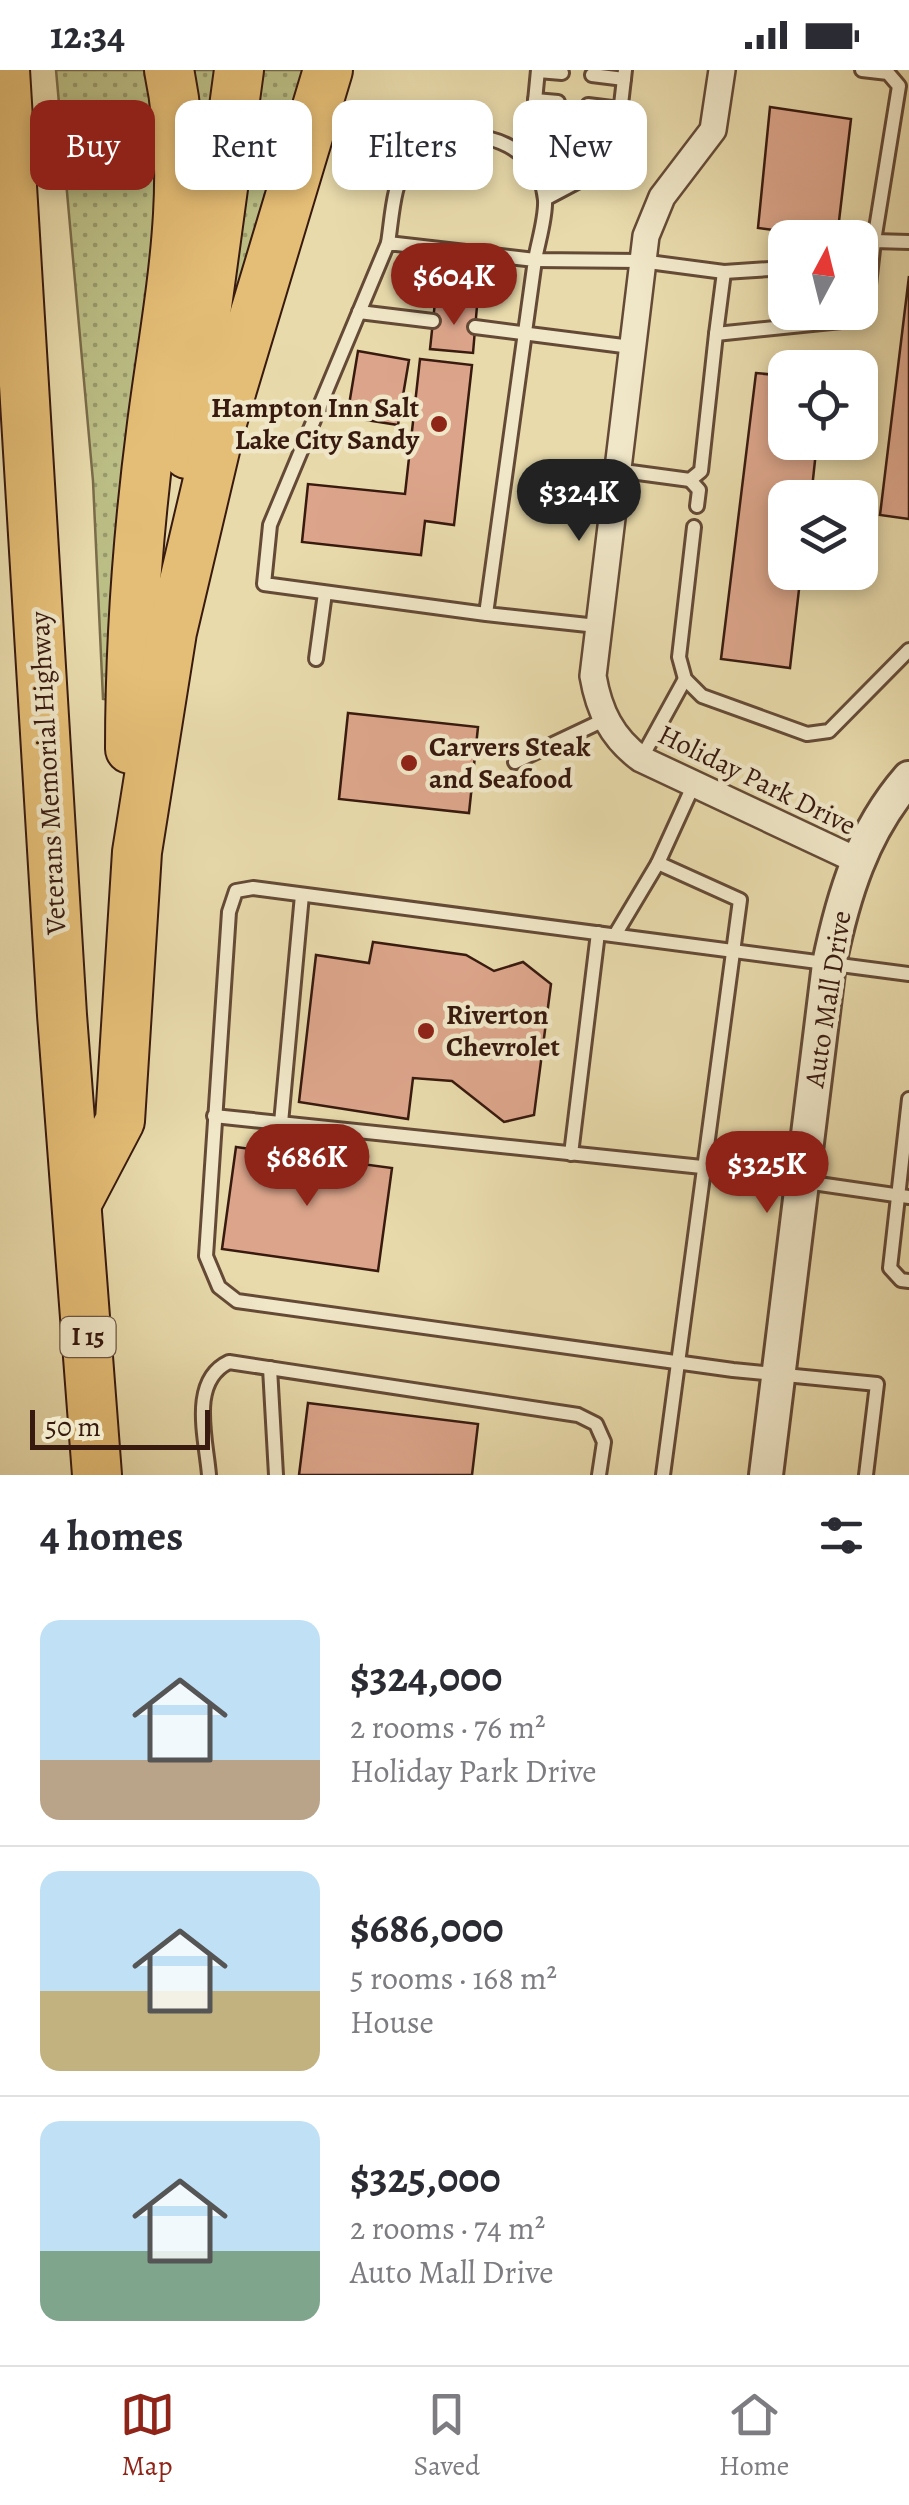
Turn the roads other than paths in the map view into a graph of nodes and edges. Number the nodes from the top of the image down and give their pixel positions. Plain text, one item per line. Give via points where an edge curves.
1 (5, 70) edge
2 (169, 70) edge
3 (239, 70) edge
4 (328, 70) edge
5 (538, 70) edge
6 (722, 70) edge
7 (862, 70) edge
8 (562, 72) dead end
9 (625, 74) edge
10 (592, 75) dead end
11 (535, 100) edge
12 (621, 100) edge
13 (513, 152) edge
14 (541, 190) edge
15 (562, 190) edge
16 (545, 199) junction
17 (877, 220) edge
18 (878, 241) edge
19 (388, 242) junction
20 (909, 242) edge
21 (534, 260) junction
22 (641, 261) junction
23 (768, 269) edge
24 (724, 272) junction
25 (359, 312) junction
26 (433, 321) dead end
27 (475, 327) dead end
28 (768, 329) edge
29 (525, 334) junction
30 (716, 334) junction
31 (631, 347) junction
32 (616, 470) junction
33 (690, 480) junction
34 (697, 506) dead end
35 (694, 527) dead end
36 (325, 593) junction
37 (486, 614) junction
38 (597, 626) junction
39 (172, 632) junction
40 (909, 650) edge
41 (316, 658) dead end
42 (685, 678) junction
43 (606, 719) junction
44 (641, 759) junction
45 (514, 762) dead end
46 (909, 778) edge
47 (694, 784) junction
48 (137, 852) junction
49 (856, 860) junction
50 (658, 863) junction
51 (302, 895) junction
52 (598, 933) junction
53 (615, 935) junction
54 (734, 951) junction
55 (829, 964) junction
56 (909, 974) edge
57 (909, 1099) edge
58 (214, 1116) junction
59 (281, 1123) junction
60 (571, 1154) junction
61 (702, 1167) junction
62 (803, 1180) junction
63 (903, 1196) edge
64 (79, 1198) junction
65 (909, 1281) edge
66 (677, 1362) junction
67 (270, 1368) junction
68 (778, 1375) junction
69 (97, 1475) edge
70 (208, 1475) edge
71 (276, 1475) edge
72 (599, 1475) edge
73 (663, 1475) edge
74 (766, 1475) edge
75 (866, 1475) edge

1 - 64 highway, Veterans Memorial Highway / I 15
2 - 48 highway via 180,202 135,594 130,771
3 - 39 highway via 173,562
4 - 39 highway via 220,429
5 - 8 lane
5 - 11 lane
6 - 22 street, Holiday Park Drive via 713,130 662,198
7 - 17 lane via 888,73 899,86
9 - 10 lane
9 - 12 lane
13 - 19 lane via 495,139 456,134 428,144 407,164
14 - 16 lane
15 - 16 lane
16 - 21 lane
18 - 20 lane
19 - 21 lane
19 - 25 lane
21 - 22 lane
21 - 29 lane
22 - 24 lane
22 - 31 street, Holiday Park Drive
23 - 24 lane
24 - 30 lane
25 - 26 lane
25 - 36 lane via 270,524 264,584
27 - 29 lane
28 - 30 lane
29 - 31 lane
29 - 37 lane
30 - 33 lane via 702,470
31 - 32 street, Holiday Park Drive
32 - 33 lane
32 - 38 street, Holiday Park Drive
33 - 34 lane via 699,490
35 - 42 lane via 678,657
36 - 37 lane
36 - 41 lane
37 - 38 lane
38 - 43 street, Holiday Park Drive via 593,676
39 - 48 highway
40 - 42 lane via 829,731 807,734 702,696
42 - 44 lane
43 - 44 street, Holiday Park Drive
43 - 45 lane
44 - 47 street, Holiday Park Drive
46 - 49 street, Auto Mall Drive
47 - 49 street, Holiday Park Drive
47 - 50 lane
48 - 64 highway via 120,1121
49 - 55 street, Auto Mall Drive
50 - 53 lane
50 - 54 lane via 740,900
51 - 52 lane
51 - 58 lane via 236,891
51 - 59 lane
52 - 53 lane
52 - 60 lane
53 - 54 lane
54 - 55 lane
54 - 61 lane
55 - 56 lane
55 - 62 street, Auto Mall Drive
57 - 63 lane
58 - 59 lane
58 - 66 lane via 206,1256 219,1287 236,1301
59 - 60 lane
60 - 61 lane
61 - 62 lane
61 - 66 lane
62 - 63 lane
62 - 68 street, Auto Mall Drive
63 - 65 lane via 890,1268
64 - 69 highway, Veterans Memorial Highway / I 15
66 - 68 lane
66 - 73 lane
67 - 70 lane via 229,1362 213,1370 204,1402
67 - 71 lane
67 - 72 lane via 578,1414 596,1424 604,1442
68 - 74 street, Auto Mall Drive
68 - 75 lane via 877,1384

